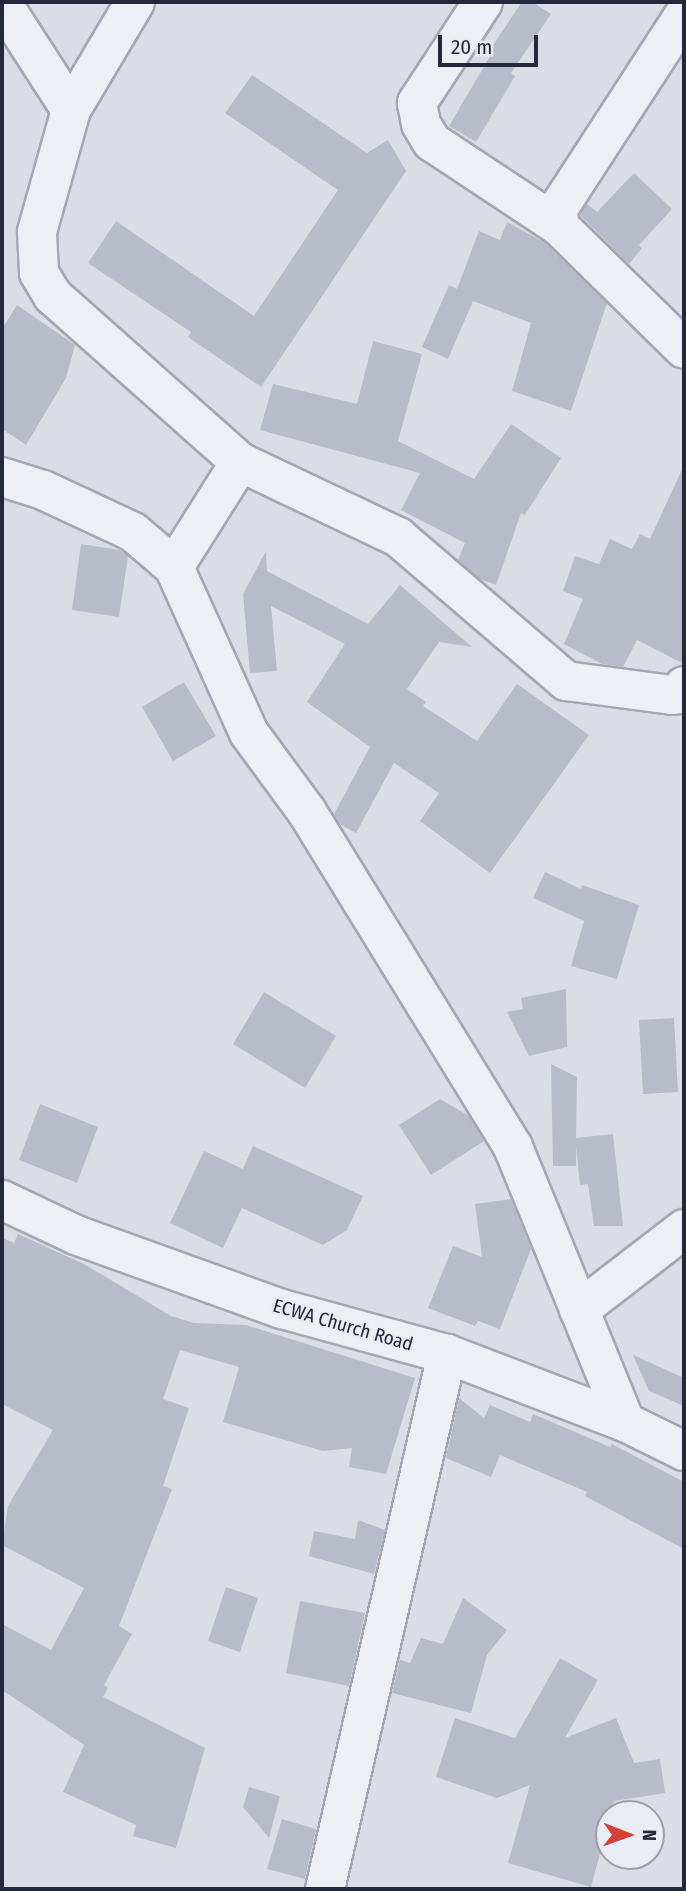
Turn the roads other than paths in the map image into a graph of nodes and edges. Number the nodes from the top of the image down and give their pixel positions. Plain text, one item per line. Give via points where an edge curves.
1 (135, 2) edge
2 (483, 2) edge
3 (2, 3) edge
4 (684, 15) edge
5 (71, 110) junction
6 (559, 226) junction
7 (684, 349) edge
8 (240, 461) junction
9 (2, 477) edge
10 (174, 567) junction
11 (684, 686) edge
12 (2, 1200) edge
13 (684, 1228) edge
14 (579, 1310) junction
15 (447, 1354) junction
16 (625, 1422) junction
17 (684, 1451) edge
18 (326, 1889) edge

1 - 5 street
2 - 6 street via 417,103 421,124 432,142
3 - 5 street
4 - 6 street via 558,209
5 - 8 street via 37,232 39,273 53,296
6 - 7 street
8 - 10 street
8 - 11 street via 398,537 566,681 672,695 680,694
9 - 10 street via 43,489 133,532
10 - 14 street via 249,733 307,812 513,1147
12 - 15 street, ECWA Church Road via 76,1235 282,1310
13 - 14 street
14 - 16 street
15 - 16 street, ECWA Church Road
15 - 18 street
16 - 17 street, ECWA Church Road

